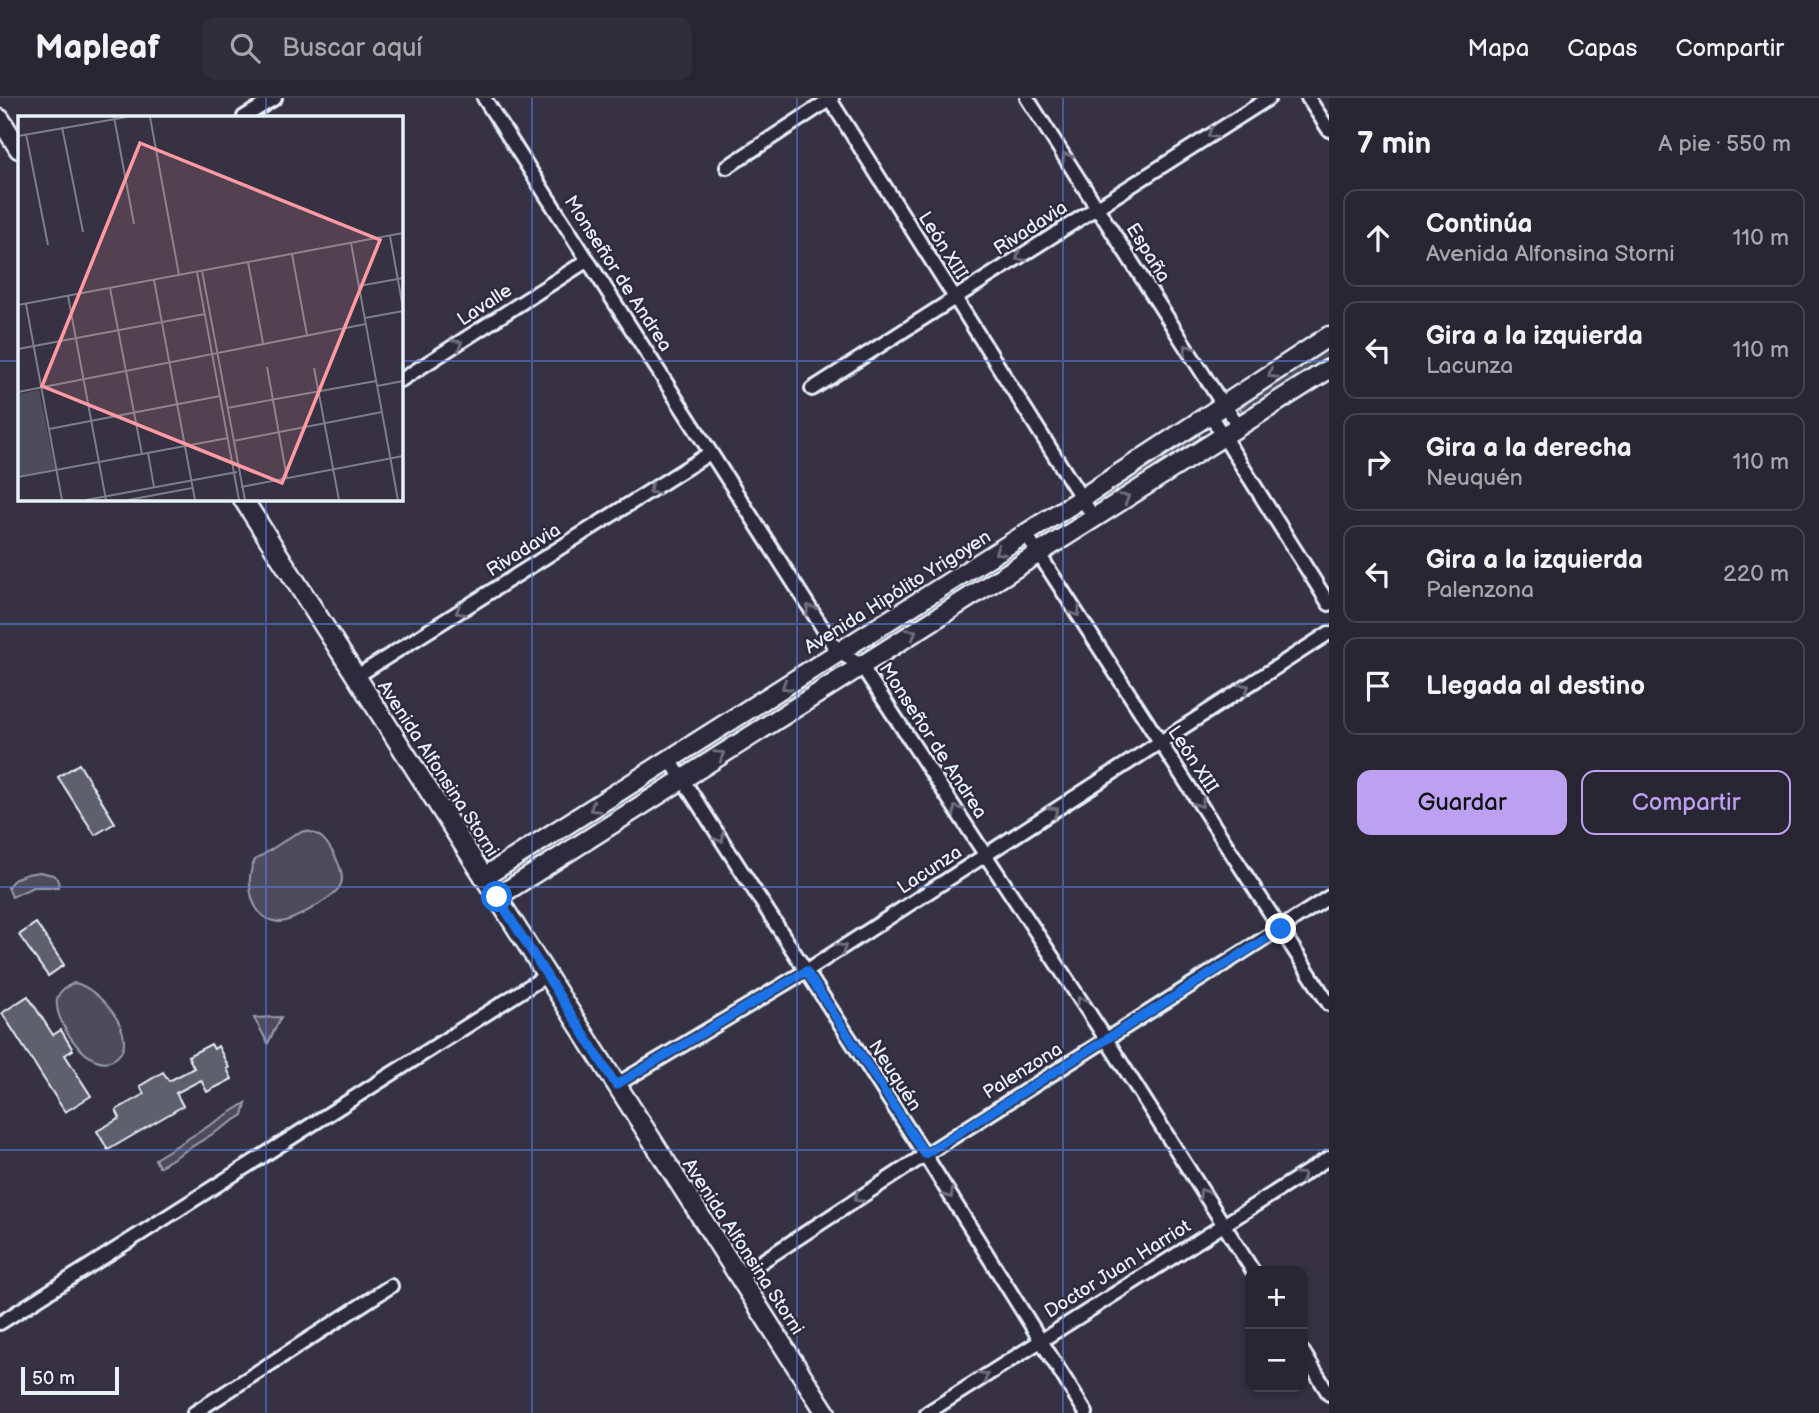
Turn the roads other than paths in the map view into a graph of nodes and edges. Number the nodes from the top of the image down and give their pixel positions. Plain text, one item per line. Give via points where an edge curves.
1 (248, 98) edge
2 (275, 98) edge
3 (484, 98) edge
4 (830, 98) edge
5 (1027, 98) edge
6 (1269, 98) edge
7 (1308, 98) edge
8 (256, 111) junction
9 (246, 116) edge
10 (0, 119) edge
11 (1329, 130) edge
12 (18, 147) edge
13 (727, 167) dead end
14 (1097, 206) junction
15 (588, 260) junction
16 (956, 299) junction
17 (1329, 336) edge
18 (1329, 369) edge
19 (402, 379) edge
20 (812, 389) dead end
21 (1217, 410) junction
22 (1240, 426) junction
23 (1223, 436) junction
24 (710, 453) junction
25 (1082, 498) junction
26 (244, 500) edge
27 (1094, 518) junction
28 (1026, 534) junction
29 (1039, 553) junction
30 (1329, 604) edge
31 (1329, 634) edge
32 (838, 652) junction
33 (862, 665) junction
34 (356, 677) junction
35 (1160, 742) junction
36 (670, 760) junction
37 (682, 779) junction
38 (987, 855) junction
39 (484, 877) junction
40 (497, 897) junction
41 (1329, 897) edge
42 (1281, 929) junction
43 (806, 971) junction
44 (547, 975) junction
45 (1329, 1004) edge
46 (1107, 1040) junction
47 (616, 1085) junction
48 (925, 1154) junction
49 (1329, 1157) edge
50 (1224, 1225) junction
51 (1249, 1266) edge
52 (737, 1277) junction
53 (391, 1286) dead end
54 (0, 1323) edge
55 (1040, 1339) junction
56 (1308, 1360) edge
57 (1329, 1394) edge
58 (194, 1413) edge
59 (826, 1413) edge
60 (927, 1413) edge
61 (1086, 1413) edge

1 - 8 street
2 - 8 street
3 - 15 street, Monseñor de Andrea
4 - 13 street
4 - 16 street, León XIII
14 -> 5 street, España
6 -> 14 street, Rivadavia
7 - 11 street
8 - 9 street
10 - 12 main road
14 -> 16 street, Rivadavia
21 -> 14 street, España
19 -> 15 street, Lavalle
15 - 24 street, Monseñor de Andrea
16 - 20 street, Rivadavia
16 - 25 street, León XIII
17 -> 21 main road, Avenida Hipólito Yrigoyen
18 - 22 main road
21 - 22 street, España
21 - 23 street, España
21 - 25 main road, Avenida Hipólito Yrigoyen
22 - 23 main road
27 -> 23 main road
23 - 30 street, España
32 -> 24 street, Monseñor de Andrea
24 -> 34 street, Rivadavia
25 - 27 street, León XIII
25 - 28 main road, Avenida Hipólito Yrigoyen
26 - 34 main road, Avenida Alfonsina Storni
27 - 29 main road
28 - 29 street, León XIII
28 -> 32 main road, Avenida Hipólito Yrigoyen
33 -> 29 main road
29 -> 35 street, León XIII
35 -> 31 street, Lacunza
32 - 33 street, Monseñor de Andrea
32 -> 36 main road, Avenida Hipólito Yrigoyen
37 -> 33 main road
38 -> 33 street, Monseñor de Andrea
34 - 39 main road, Avenida Alfonsina Storni
38 -> 35 street, Lacunza
35 -> 42 street, León XIII
36 - 37 street, Neuquén
36 -> 39 main road, Avenida Hipólito Yrigoyen
37 - 40 main road
37 -> 43 street, Neuquén
43 -> 38 street, Lacunza
46 -> 38 street, Monseñor de Andrea
39 - 40 main road, Avenida Alfonsina Storni
40 - 44 main road, Avenida Alfonsina Storni
41 - 42 street, Palenzona
42 - 45 street, León XIII
42 - 46 street, Palenzona
43 - 47 street, Lacunza
43 - 48 street, Neuquén
44 - 47 main road, Avenida Alfonsina Storni
44 - 54 street
46 - 48 street, Palenzona
50 -> 46 street, Monseñor de Andrea
47 - 52 main road, Avenida Alfonsina Storni
48 -> 52 street, Palenzona
48 -> 55 street, Neuquén
50 -> 49 street, Doctor Juan Harriot
50 - 51 street, Monseñor de Andrea
50 - 55 street, Doctor Juan Harriot
52 - 59 main road, Avenida Alfonsina Storni
53 - 58 street
60 -> 55 street, Doctor Juan Harriot
55 - 61 street, Neuquén
56 - 57 street

